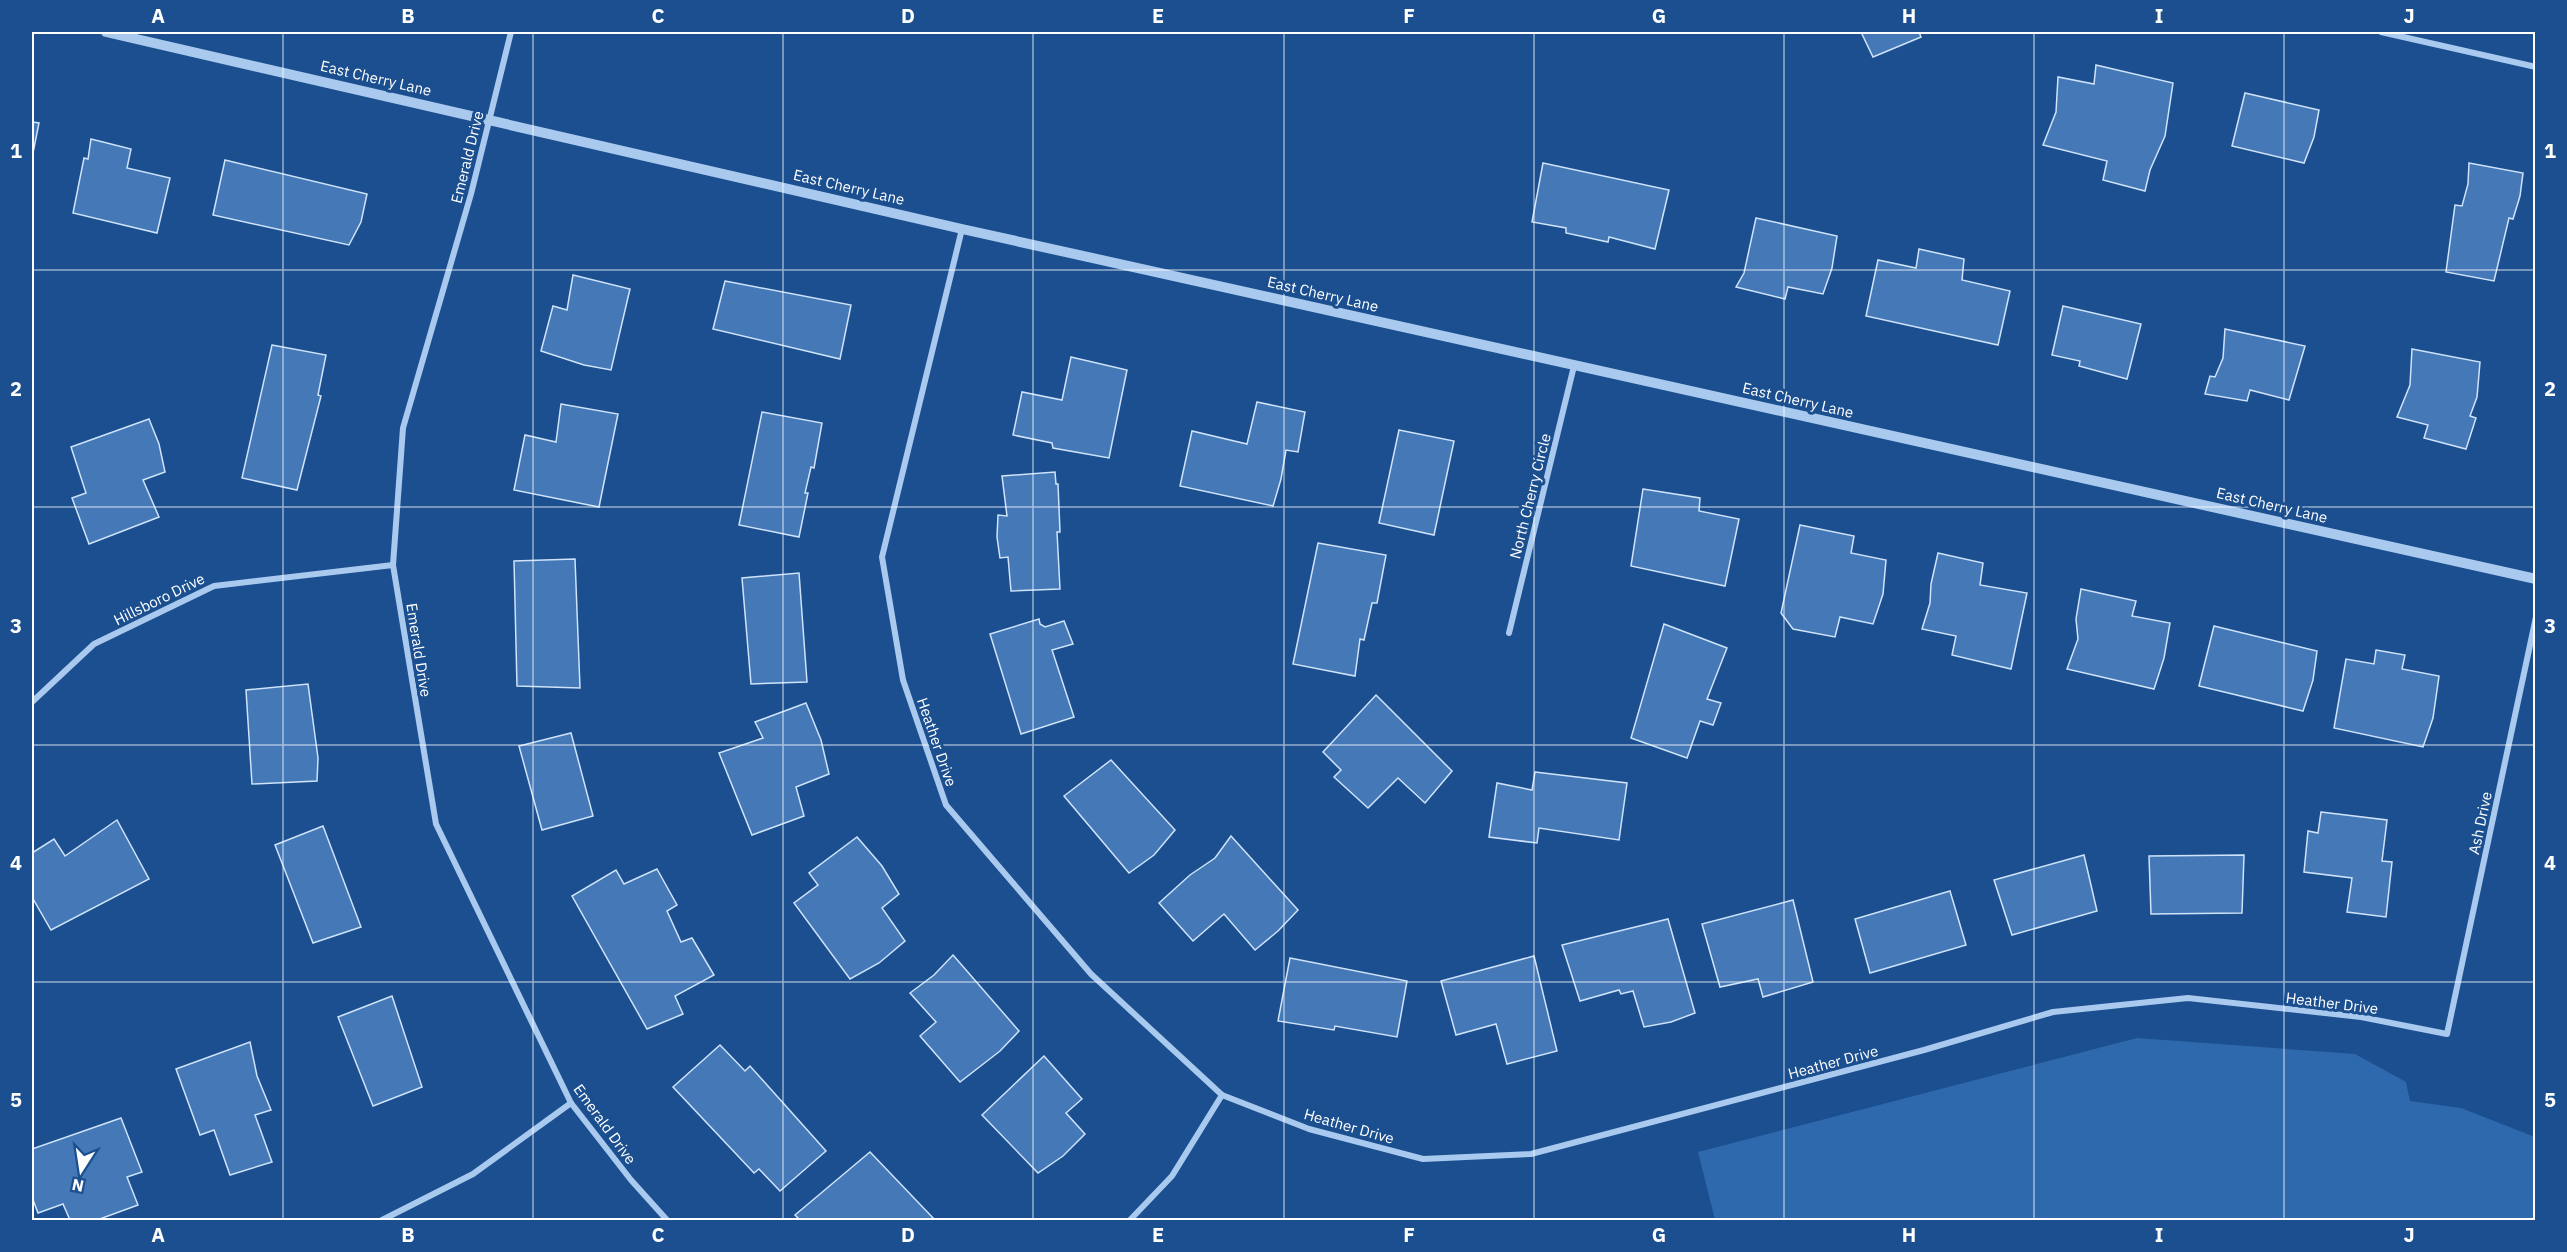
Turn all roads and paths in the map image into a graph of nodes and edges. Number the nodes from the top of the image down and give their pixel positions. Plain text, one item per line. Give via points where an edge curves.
1 (106, 32) edge
2 (511, 32) edge
3 (2381, 32) edge
4 (2535, 67) edge
5 (489, 120) junction
6 (962, 229) junction
7 (1574, 366) junction
8 (393, 565) junction
9 (2535, 579) edge
10 (2535, 617) edge
11 (1509, 633) dead end
12 (32, 702) edge
13 (2447, 1034) joint
14 (1222, 1095) junction
15 (571, 1103) junction
16 (382, 1221) edge
17 (667, 1221) edge
18 (1130, 1221) edge

1 - 5 street, East Cherry Lane
2 - 5 street, Emerald Drive
3 - 4 street
5 - 6 street, East Cherry Lane
5 - 8 street, Emerald Drive via 403,428
6 - 7 street, East Cherry Lane
6 - 14 street, Heather Drive via 882,557 903,680 946,805 1091,974
7 - 9 street, East Cherry Lane
7 - 11 street, North Cherry Circle
8 - 12 street, Hillsboro Drive via 214,586 94,644
8 - 15 street, Emerald Drive via 436,824
10 - 13 street, Ash Drive
13 - 14 street, Heather Drive via 2361,1017 2188,998 2053,1012 1532,1154 1423,1159 1309,1129
14 - 18 street via 1172,1176
15 - 16 street via 473,1174
15 - 17 street, Emerald Drive

